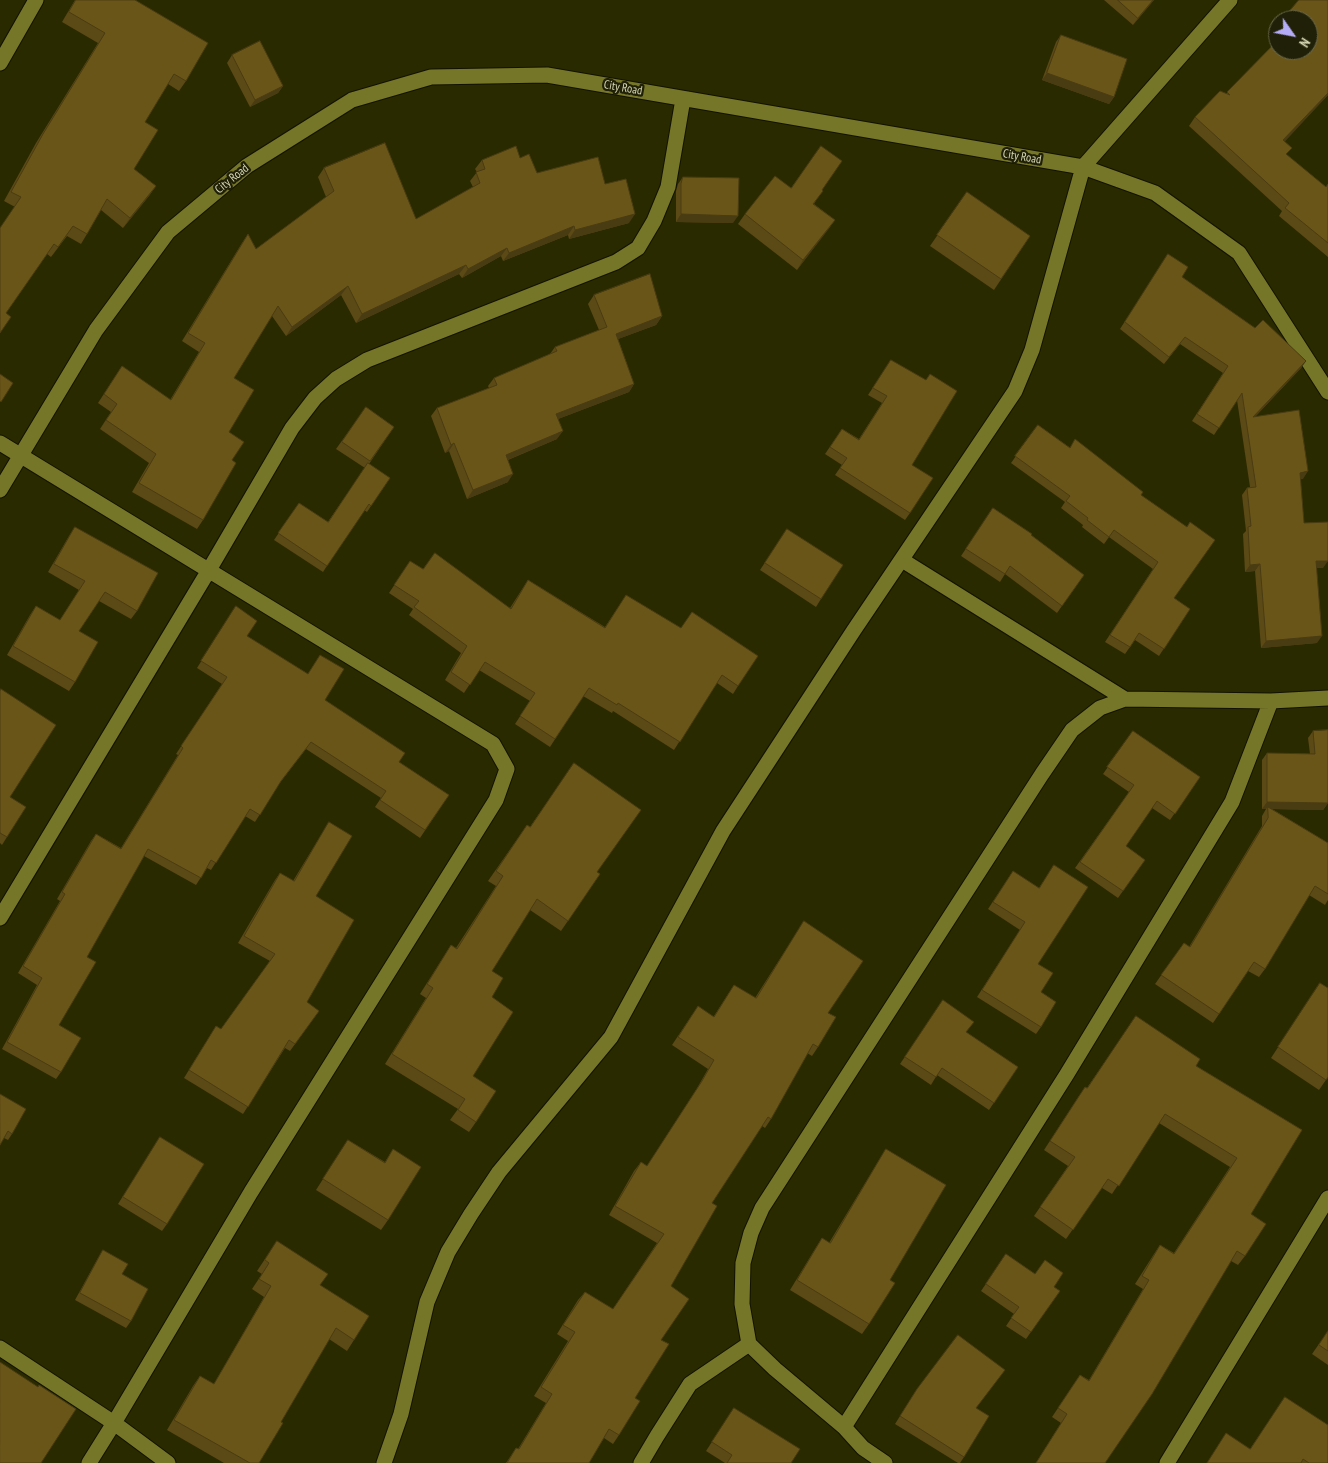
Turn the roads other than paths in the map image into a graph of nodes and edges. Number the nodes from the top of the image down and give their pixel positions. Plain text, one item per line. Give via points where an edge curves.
1 (36, 0) edge
2 (1230, 0) edge
3 (0, 63) edge
4 (683, 99) junction
5 (1083, 167) junction
6 (1328, 392) edge
7 (0, 443) edge
8 (21, 454) junction
9 (0, 490) edge
10 (902, 560) junction
11 (209, 570) junction
12 (1328, 698) edge
13 (1125, 699) junction
14 (1271, 700) junction
15 (0, 918) edge
16 (1328, 1198) edge
17 (749, 1344) junction
18 (0, 1348) edge
19 (114, 1424) junction
20 (844, 1427) junction
21 (89, 1463) edge
22 (168, 1463) edge
23 (384, 1463) edge
24 (641, 1463) edge
25 (885, 1463) edge
26 (1167, 1463) edge

1 - 3 street
2 - 5 street
4 - 5 street, City Road
4 - 8 street, City Road via 547,75 432,78 352,100 247,166 168,232 96,330
4 - 11 street via 668,187 638,248 616,262 367,360 336,379 314,398 292,428
5 - 6 street, City Road via 1155,193 1238,253
5 - 10 street via 1026,368 1015,391
7 - 8 street
8 - 9 street, City Road
8 - 11 street
10 - 13 street
10 - 23 street via 723,831 611,1037 499,1172 448,1252 427,1302 401,1414
11 - 15 street
11 - 19 street via 493,744 507,769 496,800 251,1192
12 - 14 street
13 - 14 street
13 - 17 street via 1100,708 1072,730 762,1208 743,1263 742,1304
14 - 20 street via 1232,802 1067,1074
16 - 26 street
17 - 20 street
17 - 24 street via 690,1384
18 - 19 street
19 - 21 street
19 - 22 street
20 - 25 street via 863,1448

